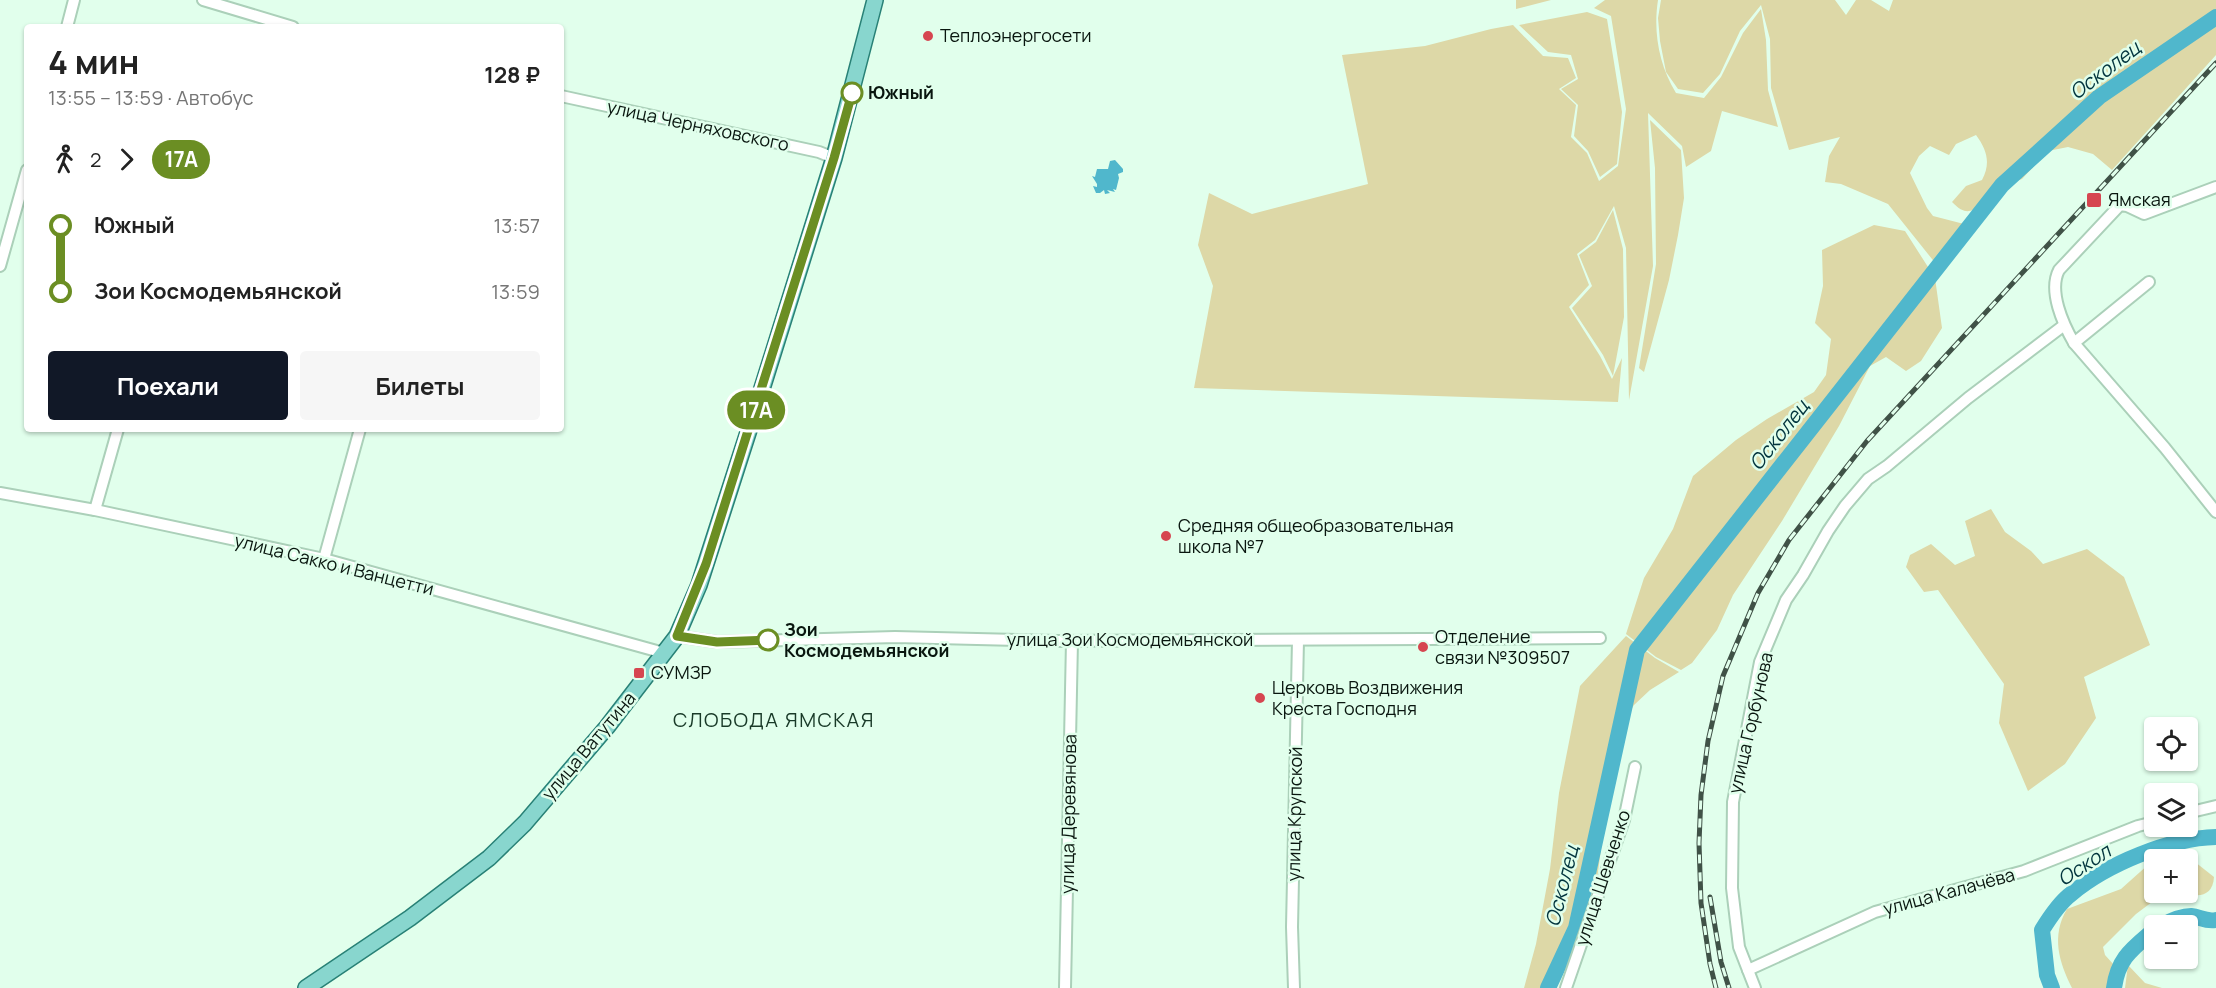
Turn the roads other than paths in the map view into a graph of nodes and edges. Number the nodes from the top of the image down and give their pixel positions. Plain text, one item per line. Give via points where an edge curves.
1 (74, 0) edge
2 (203, 0) edge
3 (875, 0) edge
4 (251, 22) edge
5 (68, 24) edge
6 (268, 24) edge
7 (564, 97) edge
8 (834, 158) junction
9 (24, 181) edge
10 (2216, 187) edge
11 (0, 266) edge
12 (2148, 282) dead end
13 (2063, 326) junction
14 (2074, 343) junction
15 (117, 432) edge
16 (359, 432) edge
17 (0, 493) edge
18 (95, 510) junction
19 (2216, 512) edge
20 (324, 559) junction
21 (677, 636) junction
22 (1600, 638) dead end
23 (1072, 640) junction
24 (1298, 640) junction
25 (664, 653) junction
26 (1635, 767) dead end
27 (2216, 806) edge
28 (2198, 810) edge
29 (2144, 824) edge
30 (1748, 970) junction
31 (306, 988) edge
32 (1065, 988) edge
33 (1294, 988) edge
34 (1566, 988) edge
35 (1755, 988) edge

1 - 5 street
2 - 4 street
3 - 8 main road, улица Ватутина
4 - 6 street
7 - 8 street, улица Черняховского
8 - 21 main road, улица Ватутина via 706,564
9 - 11 street
10 - 13 street via 2144,214 2121,205 2108,216 2055,277
12 - 14 street
13 - 14 street
13 - 30 street, улица Горбунова via 1868,479 1828,531 1786,600 1761,662 1733,802 1732,888 1740,911 1739,947
14 - 19 street
15 - 18 street
16 - 20 street
17 - 18 street, улица Сакко и Ванцетти
18 - 20 street, улица Сакко и Ванцетти
20 - 25 street, улица Сакко и Ванцетти
21 - 23 street, улица Зои Космодемьянской via 717,642 895,637
21 - 25 main road, улица Ватутина
22 - 24 street, улица Зои Космодемьянской
23 - 24 street, улица Зои Космодемьянской
23 - 32 street, улица Деревянова
24 - 33 street, улица Крупской
25 - 31 main road, улица Ватутина via 607,727 525,823 489,858 410,918
26 - 34 street, улица Шевченко via 1624,820
27 - 28 street
29 - 30 street, улица Калачёва via 2024,871 1875,912
30 - 35 street, улица Горбунова

